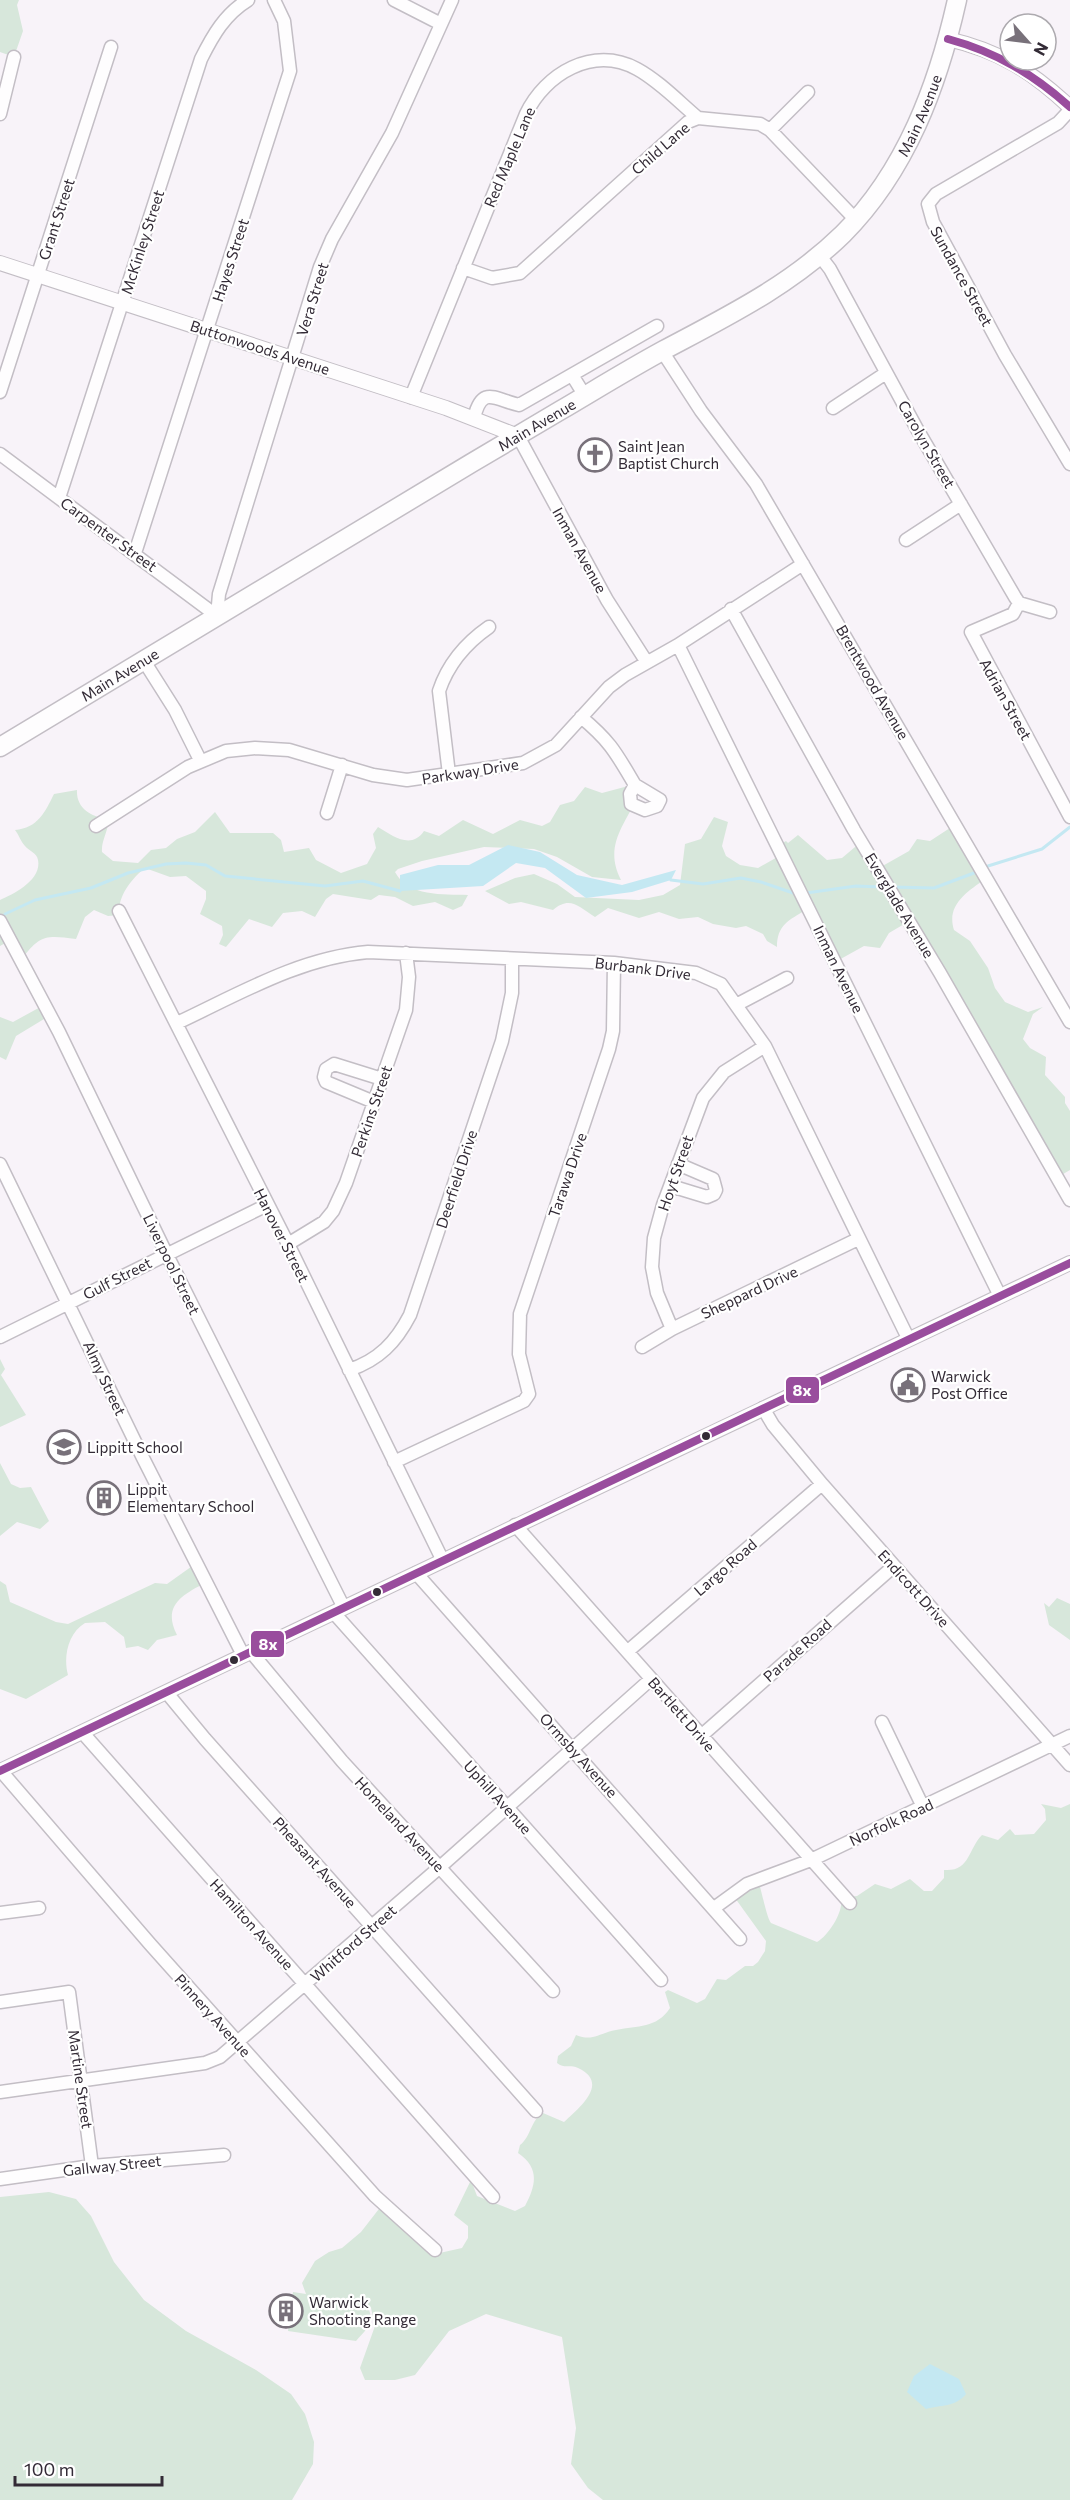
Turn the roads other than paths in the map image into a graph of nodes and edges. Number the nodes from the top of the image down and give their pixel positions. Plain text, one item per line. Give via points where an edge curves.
1 (248, 0) edge
2 (274, 0) edge
3 (394, 0) edge
4 (452, 0) edge
5 (957, 0) edge
6 (441, 24) junction
7 (948, 39) junction
8 (111, 47) dead end
9 (14, 57) dead end
10 (808, 92) dead end
11 (1070, 108) edge
12 (0, 114) edge
13 (698, 118) junction
14 (770, 130) junction
15 (856, 220) junction
16 (820, 256) junction
17 (0, 263) edge
18 (463, 268) junction
19 (38, 275) junction
20 (123, 302) junction
21 (657, 326) dead end
22 (207, 330) junction
23 (662, 351) junction
24 (294, 358) junction
25 (886, 373) junction
26 (572, 375) junction
27 (0, 392) edge
28 (585, 396) junction
29 (411, 397) junction
30 (832, 408) dead end
31 (474, 418) junction
32 (518, 436) junction
33 (0, 454) edge
34 (1070, 464) edge
35 (59, 498) junction
36 (961, 504) junction
37 (906, 540) dead end
38 (135, 553) junction
39 (803, 564) junction
40 (1019, 603) junction
41 (731, 609) junction
42 (1050, 612) dead end
43 (217, 616) junction
44 (489, 627) dead end
45 (678, 645) junction
46 (144, 661) junction
47 (646, 661) junction
48 (581, 717) junction
49 (0, 747) edge
50 (200, 760) junction
51 (342, 765) junction
52 (449, 774) junction
53 (635, 785) dead end
54 (327, 813) dead end
55 (1070, 817) edge
56 (96, 826) dead end
57 (119, 912) dead end
58 (0, 921) edge
59 (406, 953) junction
60 (512, 959) junction
61 (614, 963) junction
62 (787, 978) dead end
63 (736, 1005) junction
64 (1070, 1022) edge
65 (177, 1023) junction
66 (765, 1046) junction
67 (382, 1079) junction
68 (374, 1102) junction
69 (0, 1164) edge
70 (678, 1164) junction
71 (671, 1186) junction
72 (1070, 1200) edge
73 (267, 1205) junction
74 (858, 1239) junction
75 (288, 1245) junction
76 (166, 1253) junction
77 (1070, 1263) edge
78 (999, 1294) junction
79 (69, 1302) junction
80 (672, 1329) junction
81 (0, 1336) edge
82 (908, 1338) junction
83 (642, 1347) dead end
84 (349, 1370) junction
85 (763, 1408) junction
86 (394, 1462) junction
87 (822, 1484) junction
88 (515, 1525) junction
89 (443, 1561) junction
90 (894, 1566) junction
91 (416, 1573) junction
92 (339, 1611) junction
93 (628, 1651) junction
94 (247, 1654) junction
95 (651, 1679) junction
96 (167, 1693) junction
97 (882, 1722) dead end
98 (82, 1732) junction
99 (701, 1736) junction
100 (1070, 1736) edge
101 (1054, 1744) junction
102 (574, 1749) junction
103 (1070, 1765) edge
104 (0, 1771) edge
105 (923, 1807) junction
106 (507, 1808) junction
107 (811, 1860) junction
108 (440, 1867) junction
109 (850, 1903) dead end
110 (39, 1908) dead end
111 (714, 1908) junction
112 (0, 1913) edge
113 (372, 1926) junction
114 (740, 1939) dead end
115 (661, 1980) dead end
116 (305, 1984) junction
117 (553, 1991) dead end
118 (0, 2002) edge
119 (238, 2042) junction
120 (81, 2080) junction
121 (0, 2092) edge
122 (536, 2111) dead end
123 (224, 2155) dead end
124 (92, 2166) junction
125 (0, 2179) edge
126 (493, 2198) dead end
127 (435, 2250) dead end

1 - 20 street, McKinley Street via 226,17 210,38 201,59
2 - 22 street, Hayes Street via 284,21 291,71
3 - 6 street
4 - 6 street, Vera Street
5 - 7 main road, Main Avenue
6 - 24 street, Vera Street via 392,133 326,251
7 - 11 street via 980,46 1020,67
7 - 15 main road, Main Avenue via 926,107 903,153
8 - 19 street, Grant Street
9 - 12 street
10 - 14 street
11 - 34 street, Sundance Street via 1058,123 936,194 928,204 938,233
13 - 14 street, Child Lane via 749,122
13 - 18 street, Child Lane via 688,122 520,273 492,278
13 - 18 street, Red Maple Lane via 635,68 610,61 561,71 532,100
14 - 15 street, Child Lane
15 - 16 main road, Main Avenue
16 - 23 main road, Main Avenue via 769,293
16 - 25 street, Carolyn Street
17 - 19 street, Buttonwoods Avenue
18 - 29 street, Red Maple Lane
19 - 20 street, Buttonwoods Avenue
19 - 27 street, Grant Street
20 - 22 street, Buttonwoods Avenue
20 - 35 street, McKinley Street
21 - 26 street
22 - 24 street, Buttonwoods Avenue
22 - 38 street, Hayes Street
23 - 28 main road, Main Avenue
23 - 39 street, Brentwood Avenue via 701,411 743,464
24 - 29 street, Buttonwoods Avenue
24 - 43 street, Vera Street via 219,594
25 - 30 street
25 - 36 street, Carolyn Street
26 - 28 street
26 - 31 street via 519,405 489,396 482,398
28 - 32 main road, Main Avenue
29 - 31 street, Buttonwoods Avenue
31 - 32 street, Buttonwoods Avenue
32 - 43 main road, Main Avenue
32 - 47 street, Inman Avenue via 607,600
33 - 35 street, Carpenter Street
35 - 38 street, Carpenter Street
36 - 37 street
36 - 40 street, Carolyn Street
38 - 43 street, Carpenter Street
39 - 41 street, Parkway Drive
39 - 64 street, Brentwood Avenue
40 - 42 street
40 - 55 street, Adrian Street via 1013,614 971,632
41 - 45 street, Parkway Drive
41 - 72 street, Everglade Avenue via 854,830
43 - 46 main road, Main Avenue
44 - 52 street via 462,650 439,691
45 - 47 street, Parkway Drive
45 - 78 street, Inman Avenue
46 - 49 main road, Main Avenue
46 - 50 street
47 - 48 street, Parkway Drive via 609,687
48 - 52 street, Parkway Drive via 540,756 523,763
48 - 53 street via 615,749
50 - 51 street, Parkway Drive via 221,752 255,748 289,750
50 - 56 street, Parkway Drive
51 - 52 street, Parkway Drive via 374,776 407,780
51 - 54 street
57 - 65 street, Hanover Street
58 - 76 street, Liverpool Street via 59,1032
59 - 60 street, Burbank Drive
59 - 65 street, Burbank Drive via 360,952 310,963
59 - 67 street, Perkins Street via 408,999
60 - 61 street, Burbank Drive
60 - 84 street, Deerfield Drive via 512,993 502,1041 410,1315 393,1344
61 - 63 street, Burbank Drive via 696,973 721,984
61 - 86 street, Tarawa Drive via 609,1049 520,1314 519,1354 529,1394 524,1401
62 - 63 street
63 - 66 street, Burbank Drive
65 - 73 street, Hanover Street
66 - 70 street, Hoyt Street via 724,1072 710,1089 695,1115
66 - 74 street, Burbank Drive
67 - 68 street, Perkins Street
67 - 68 street via 334,1064 326,1069 326,1082
68 - 75 street, Perkins Street via 333,1211 324,1222
69 - 79 street, Almy Street
70 - 71 street, Hoyt Street
70 - 71 street via 713,1179 716,1190 707,1197
71 - 80 street, Hoyt Street via 654,1238 652,1267 657,1293
73 - 75 street, Hanover Street
73 - 76 street, Gulf Street
74 - 80 street, Sheppard Drive
74 - 82 street, Burbank Drive
75 - 84 street, Hanover Street
76 - 79 street, Gulf Street
76 - 92 street, Liverpool Street
77 - 78 street
78 - 82 street
79 - 81 street, Gulf Street
79 - 94 street, Almy Street via 152,1477
80 - 83 street, Sheppard Drive
82 - 85 street
84 - 86 street, Hanover Street
85 - 87 street, Endicott Drive
85 - 88 street
86 - 89 street, Hanover Street
87 - 90 street, Endicott Drive
87 - 93 street, Largo Road
88 - 89 street
88 - 93 street, Bartlett Drive
89 - 91 street
90 - 99 street, Parade Road
90 - 101 street, Endicott Drive
91 - 92 street
91 - 102 street, Ormsby Avenue
92 - 94 street
92 - 106 street, Uphill Avenue
93 - 95 street, Bartlett Drive
94 - 96 street
94 - 108 street, Homeland Avenue
95 - 99 street, Bartlett Drive
95 - 102 street, Whitford Street
96 - 98 street
96 - 113 street, Pheasant Avenue
97 - 105 street
98 - 104 street
98 - 116 street, Hamilton Avenue
99 - 107 street, Bartlett Drive
100 - 101 street, Norfolk Road
101 - 103 street, Endicott Drive
101 - 105 street, Norfolk Road
102 - 106 street, Whitford Street
102 - 111 street, Ormsby Avenue
104 - 119 street, Pinnery Avenue
105 - 107 street, Norfolk Road
106 - 108 street, Whitford Street
106 - 115 street, Uphill Avenue
107 - 109 street, Bartlett Drive
107 - 111 street, Norfolk Road via 747,1884
108 - 113 street, Whitford Street
108 - 117 street, Homeland Avenue
110 - 112 street
111 - 114 street, Ormsby Avenue
113 - 116 street, Whitford Street
113 - 122 street, Pheasant Avenue
116 - 119 street, Whitford Street
116 - 126 street, Hamilton Avenue
118 - 120 street, Martine Street via 69,1992
119 - 120 street, Whitford Street via 205,2063
119 - 127 street, Pinnery Avenue via 375,2196
120 - 121 street, Whitford Street
120 - 124 street, Martine Street
123 - 124 street, Gallway Street
124 - 125 street, Gallway Street

